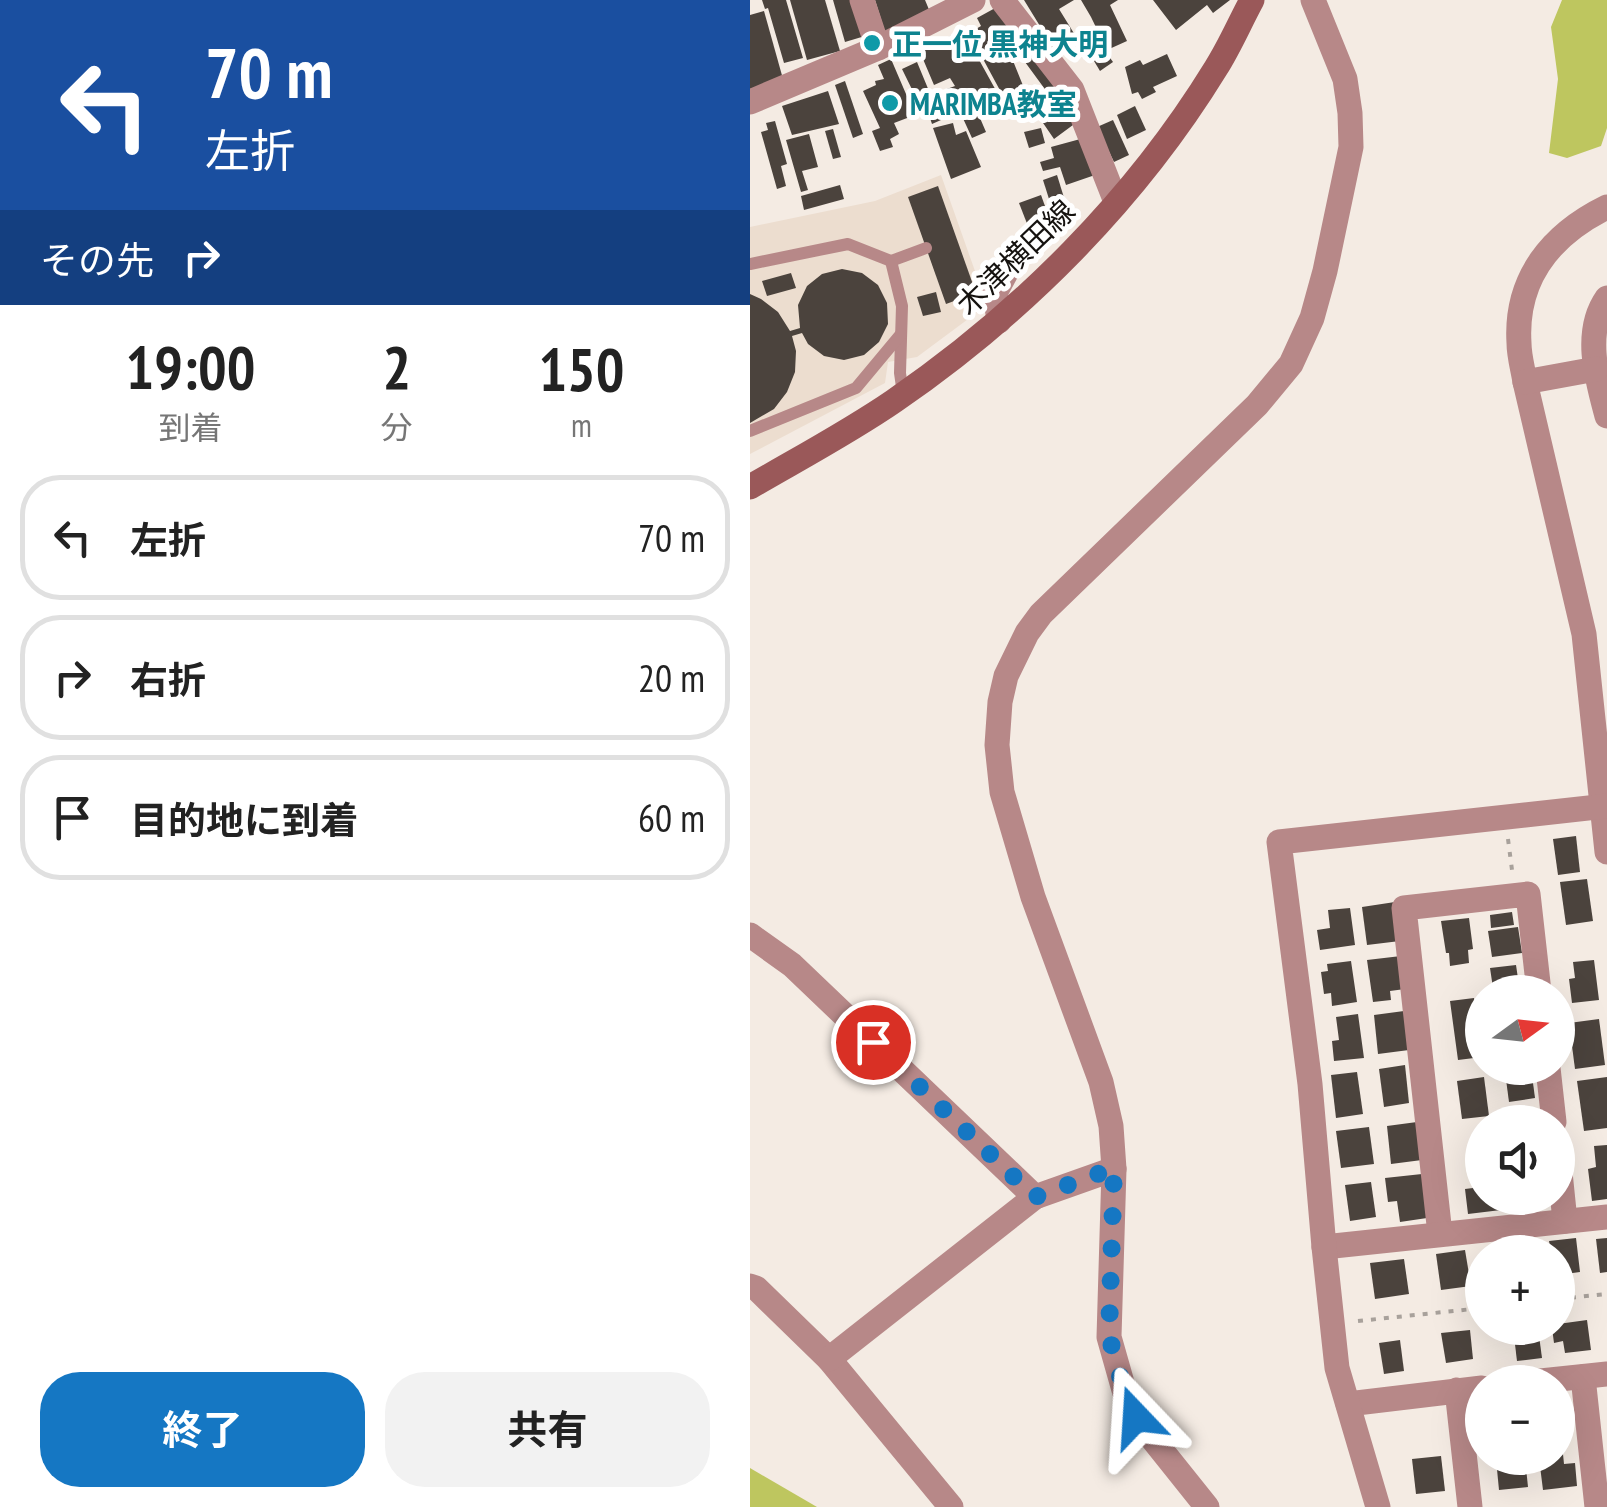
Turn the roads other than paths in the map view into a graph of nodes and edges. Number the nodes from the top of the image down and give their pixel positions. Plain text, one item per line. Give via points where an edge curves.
1 (862, 0) edge
2 (973, 0) edge
3 (1002, 0) edge
4 (1252, 0) edge
5 (1313, 0) edge
6 (878, 48) junction
7 (750, 102) edge
8 (1116, 202) junction
9 (1607, 207) edge
10 (926, 248) dead end
11 (1014, 258) dead end
12 (891, 261) junction
13 (750, 264) edge
14 (1607, 298) edge
15 (998, 321) junction
16 (901, 334) junction
17 (1596, 369) junction
18 (1525, 382) junction
19 (903, 394) junction
20 (1607, 416) edge
21 (750, 432) edge
22 (750, 487) edge
23 (1605, 807) edge
24 (1607, 852) edge
25 (750, 935) edge
26 (1537, 975) edge
27 (1114, 1168) junction
28 (1035, 1197) junction
29 (1564, 1215) edge
30 (1607, 1217) edge
31 (1565, 1221) junction
32 (1440, 1234) junction
33 (1324, 1247) junction
34 (750, 1286) edge
35 (828, 1359) junction
36 (1595, 1376) edge
37 (1465, 1390) edge
38 (1348, 1404) junction
39 (1470, 1475) edge
40 (951, 1507) edge
41 (1207, 1507) edge
42 (1378, 1507) edge
43 (1470, 1507) edge
44 (1597, 1507) edge

1 - 6 street
2 - 6 street
3 - 8 street via 1072,90
4 - 8 main road, 木津横田線 via 1217,67
5 - 27 street via 1345,79 1351,146 1312,318 1291,364 1257,405 1040,614 1006,676 1000,702 1002,792 1032,897 1101,1082
6 - 7 street
8 - 15 main road, 木津横田線
9 - 18 street via 1558,239 1536,267 1520,310
10 - 12 lane
11 - 15 street via 995,293
12 - 13 lane via 848,244
12 - 16 lane
14 - 17 street via 1594,330
15 - 19 main road, 木津横田線
16 - 19 lane
16 - 21 lane via 856,388
17 - 18 street
17 - 20 street
18 - 23 street via 1584,634
19 - 22 main road, 木津横田線
23 - 24 street
23 - 33 street via 1279,842
25 - 28 street via 792,965
26 - 32 street via 1528,894 1404,908
27 - 28 street
27 - 41 street via 1109,1336 1126,1398
28 - 35 street
29 - 31 street
30 - 31 street
31 - 32 street
32 - 33 street
33 - 38 street
34 - 35 street
35 - 40 street
36 - 44 street
37 - 38 street
38 - 42 street
39 - 43 street

